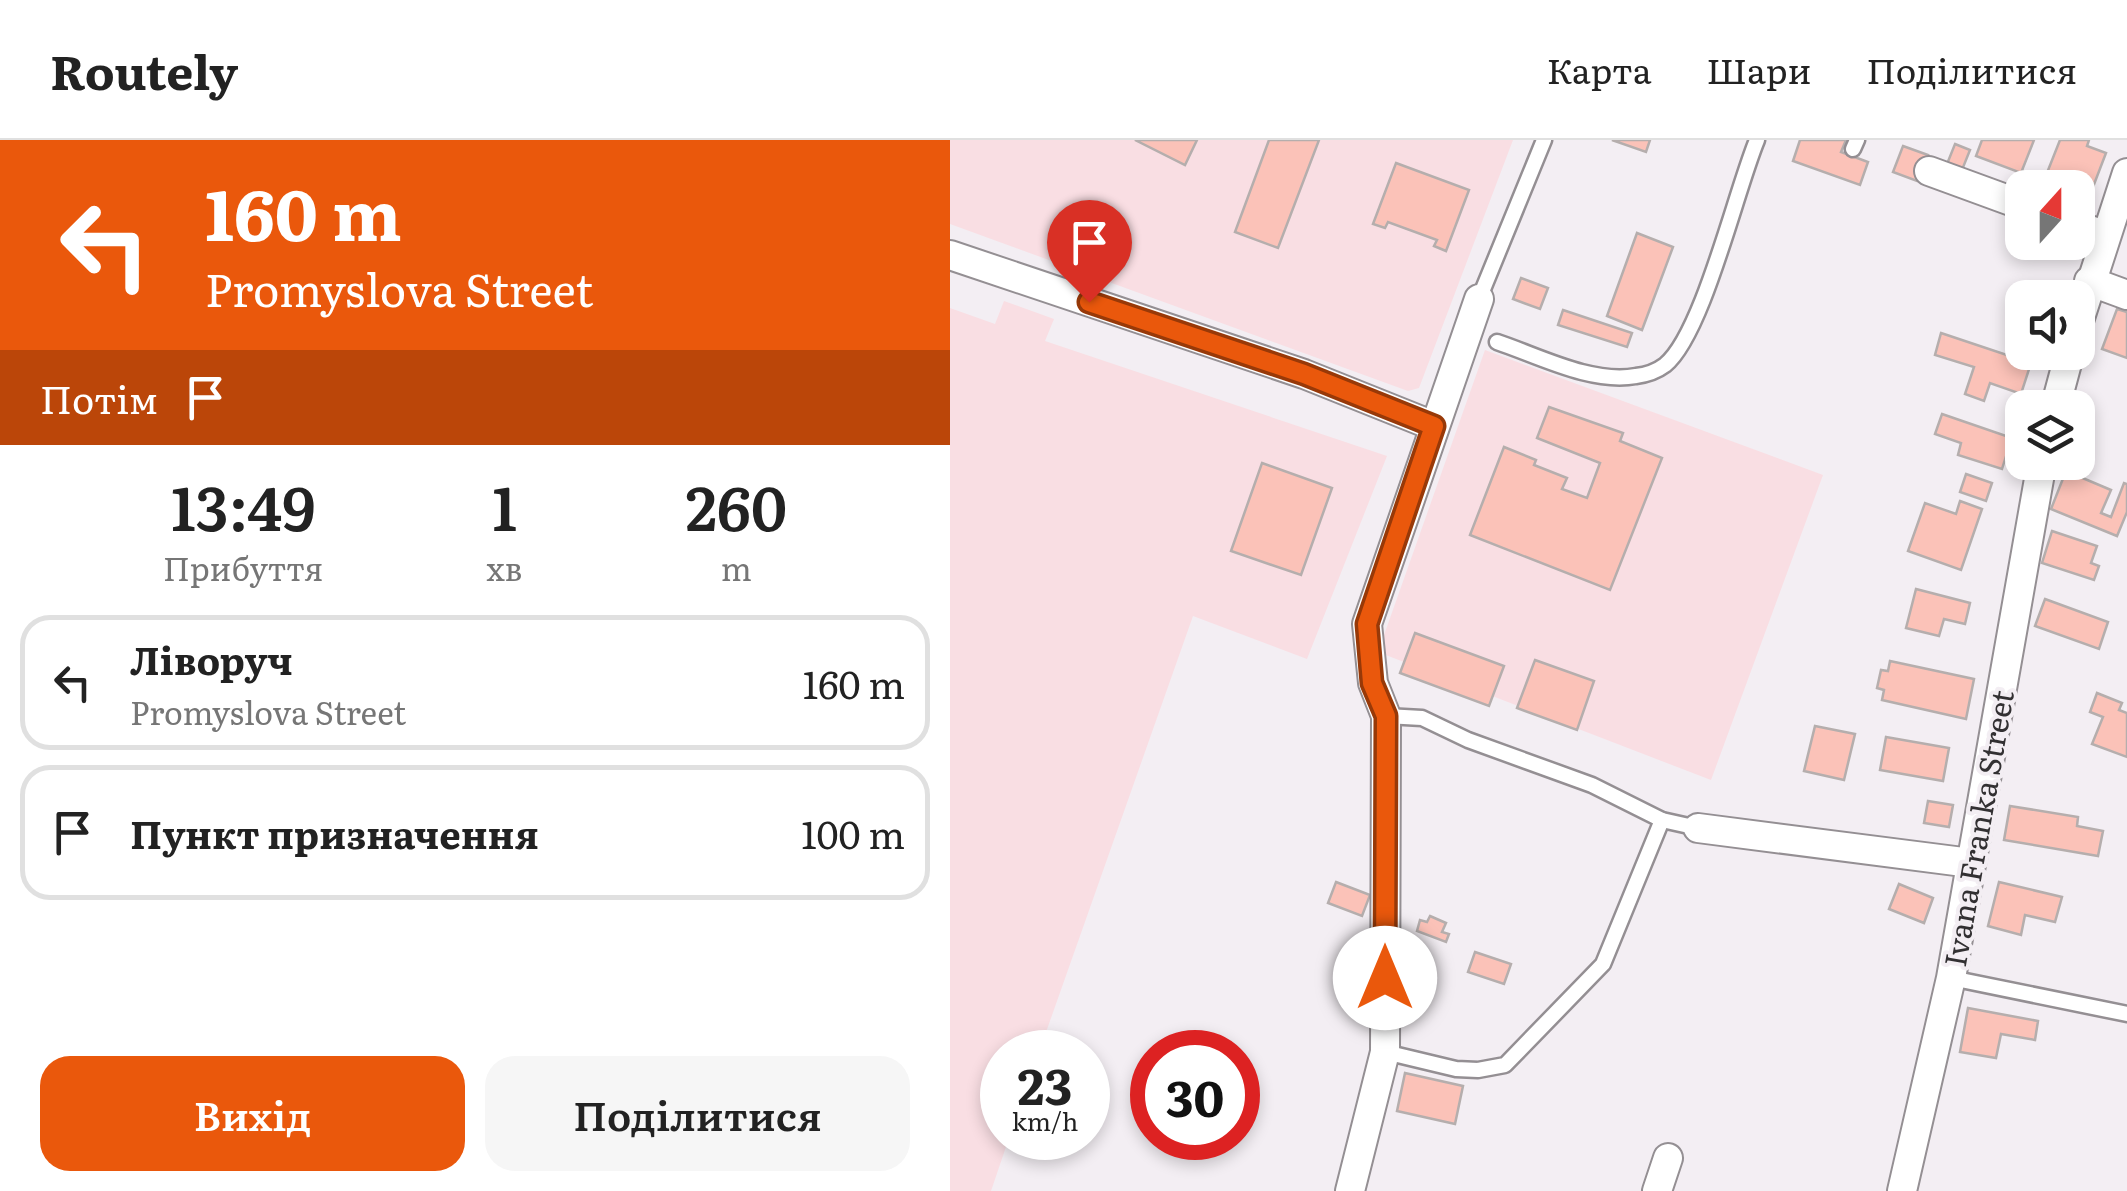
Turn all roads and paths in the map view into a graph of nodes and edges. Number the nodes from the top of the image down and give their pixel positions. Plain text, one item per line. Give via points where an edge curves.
1 (1544, 140) edge
2 (1756, 140) edge
3 (1929, 171) dead end
4 (2127, 173) edge
5 (2005, 199) edge
6 (2095, 224) edge
7 (950, 254) edge
8 (2095, 283) edge
9 (2127, 295) edge
10 (1480, 299) joint
11 (1496, 342) dead end
12 (1434, 426) junction
13 (2039, 480) edge
14 (1386, 716) junction
15 (1662, 820) junction
16 (1698, 828) joint
17 (1971, 863) junction
18 (1951, 978) junction
19 (2127, 1014) edge
20 (1385, 1052) junction
21 (1668, 1158) dead end
22 (1350, 1191) edge
23 (1657, 1191) edge
24 (1902, 1191) edge

1 - 10 lane
2 - 11 lane via 1704,294 1664,366 1634,377 1602,376
3 - 5 street
4 - 6 street
7 - 12 street via 1304,374
8 - 9 street
10 - 12 street
12 - 14 street via 1367,624 1372,683
13 - 17 street, Ivana Franka Street
14 - 15 lane via 1422,718
14 - 20 street
15 - 16 lane
15 - 20 lane via 1602,964 1505,1065 1456,1069
16 - 17 street
17 - 18 street, Ivana Franka Street
18 - 19 lane
18 - 24 street, Ivana Franka Street
20 - 22 street
21 - 23 street

